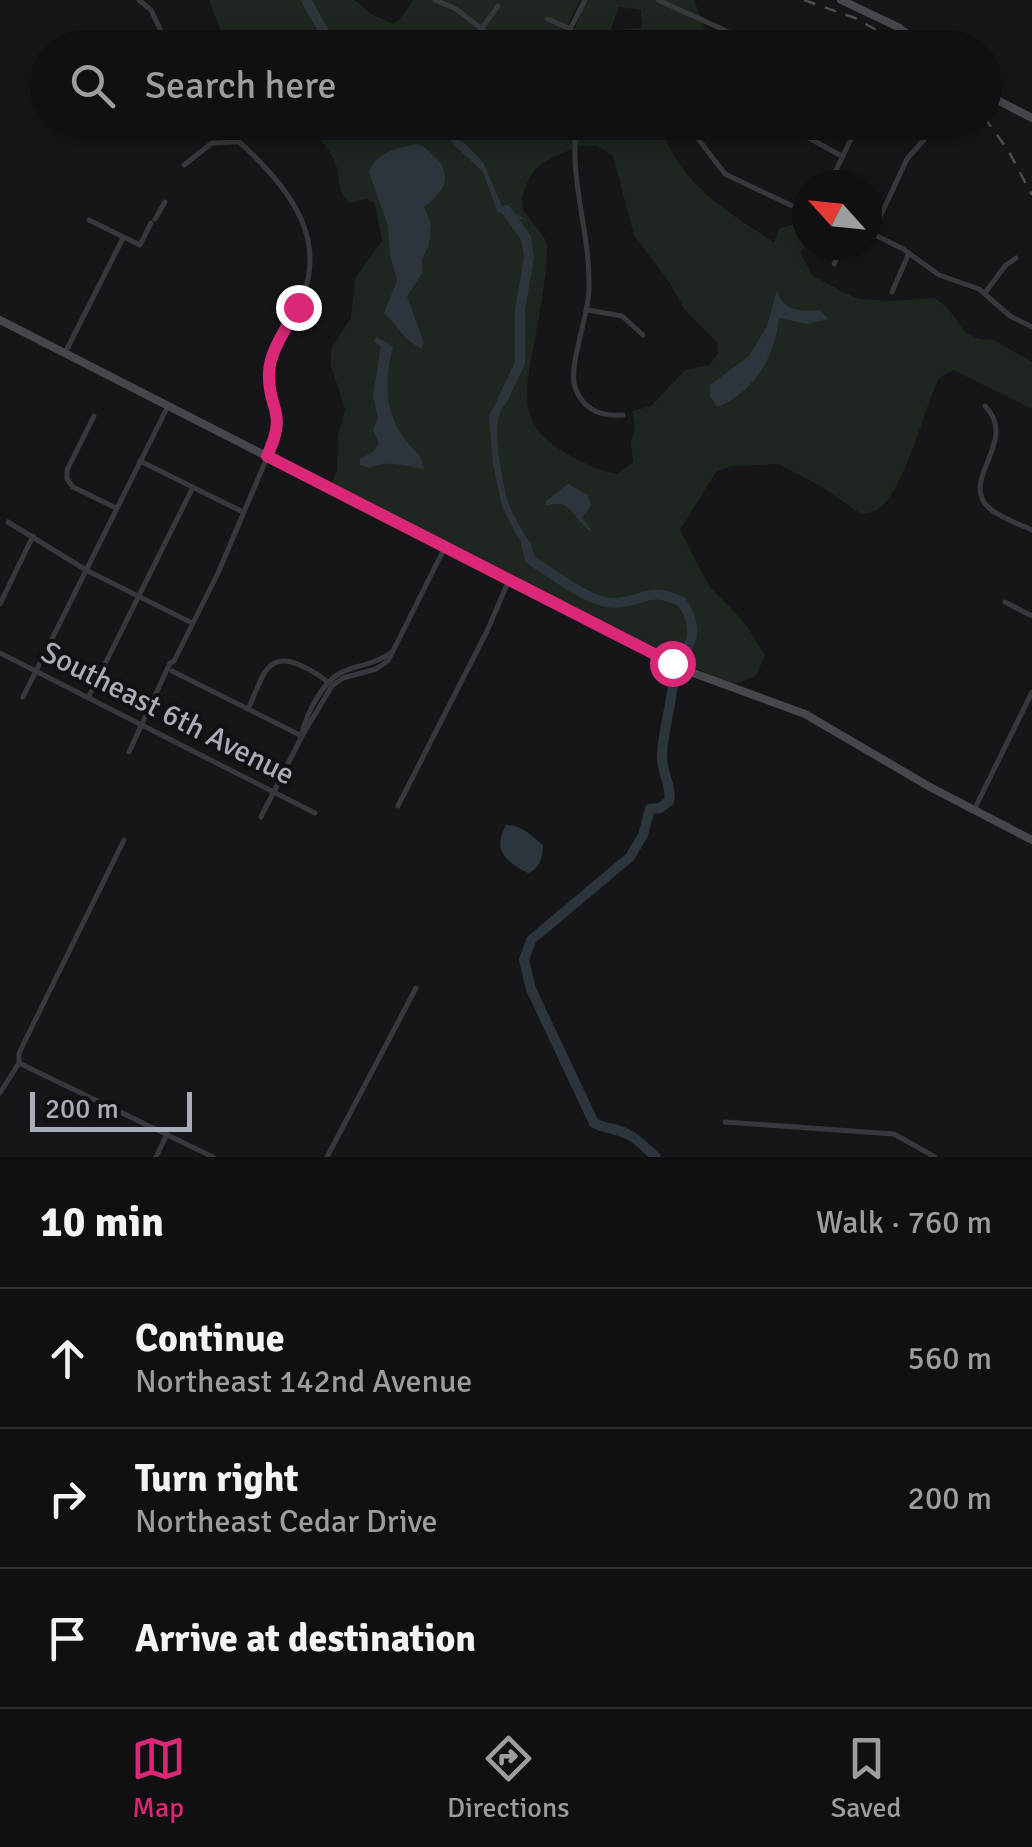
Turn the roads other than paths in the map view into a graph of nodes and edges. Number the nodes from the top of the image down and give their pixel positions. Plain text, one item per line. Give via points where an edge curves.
1 (138, 0) edge
2 (435, 0) edge
3 (585, 0) edge
4 (658, 0) edge
5 (841, 0) edge
6 (498, 6) dead end
7 (547, 18) dead end
8 (481, 29) joint
9 (570, 29) joint
10 (161, 30) edge
11 (724, 30) edge
12 (901, 30) edge
13 (1002, 102) edge
14 (1032, 118) edge
15 (238, 140) edge
16 (575, 140) edge
17 (699, 140) edge
18 (809, 140) edge
19 (850, 140) edge
20 (924, 140) edge
21 (240, 142) junction
22 (842, 156) junction
23 (184, 165) dead end
24 (835, 170) edge
25 (165, 202) dead end
26 (792, 205) edge
27 (882, 209) edge
28 (90, 220) dead end
29 (124, 238) junction
30 (882, 238) edge
31 (909, 253) junction
32 (1016, 258) dead end
33 (836, 260) edge
34 (834, 264) dead end
35 (892, 292) dead end
36 (985, 293) junction
37 (588, 310) junction
38 (0, 320) edge
39 (1032, 327) edge
40 (643, 336) dead end
41 (65, 353) junction
42 (168, 406) junction
43 (985, 406) dead end
44 (623, 415) dead end
45 (94, 416) dead end
46 (267, 456) junction
47 (140, 461) junction
48 (193, 487) junction
49 (116, 508) junction
50 (243, 512) junction
51 (8, 522) dead end
52 (1032, 530) edge
53 (33, 536) junction
54 (445, 547) junction
55 (86, 570) junction
56 (508, 580) junction
57 (139, 596) junction
58 (1005, 602) dead end
59 (0, 604) edge
60 (1032, 616) edge
61 (192, 622) junction
62 (0, 653) edge
63 (174, 661) junction
64 (35, 671) junction
65 (172, 672) junction
66 (164, 680) junction
67 (330, 685) junction
68 (1032, 692) edge
69 (22, 696) dead end
70 (88, 698) junction
71 (248, 710) junction
72 (142, 725) junction
73 (302, 736) junction
74 (130, 752) dead end
75 (274, 792) junction
76 (398, 806) dead end
77 (974, 810) junction
78 (315, 813) dead end
79 (261, 817) dead end
80 (124, 840) dead end
81 (1032, 840) edge
82 (416, 988) dead end
83 (19, 1063) junction
84 (0, 1093) edge
85 (725, 1122) dead end
86 (167, 1134) junction
87 (156, 1157) edge
88 (213, 1157) edge
89 (327, 1157) edge
90 (935, 1157) edge

1 - 10 street via 152,10
2 - 8 street
3 - 9 street
4 - 11 street
5 - 12 street
6 - 8 street
7 - 9 street
13 - 14 street
15 - 21 street
16 - 37 street
17 - 26 street via 725,174
18 - 22 street
19 - 22 street
20 - 27 street
21 - 23 street via 212,143
21 - 46 street via 290,199 308,233 312,259 268,375 279,424
22 - 24 street
25 - 29 street via 140,245
28 - 29 street
29 - 41 street
30 - 31 street
31 - 35 street
31 - 36 street via 939,275
32 - 36 street
33 - 34 street
36 - 39 street
37 - 40 street via 622,316
37 - 44 street via 574,386 588,408
38 - 41 street
41 - 42 street
42 - 46 street
42 - 47 street
43 - 52 street via 997,426 980,496 991,510
45 - 49 street via 67,480
46 - 50 street
46 - 54 street
47 - 48 street
47 - 49 street
48 - 50 street
48 - 57 street
49 - 55 street
50 - 61 street
51 - 53 street
53 - 55 street
53 - 59 street
54 - 56 street
54 - 67 street via 393,650 376,663 341,673
55 - 57 street
55 - 64 street
56 - 76 street
56 - 77 street via 685,670 805,714
57 - 61 street
57 - 70 street
58 - 60 street
61 - 63 street
62 - 64 street, Southeast 6th Avenue
63 - 65 street
63 - 66 street
64 - 69 street
64 - 70 street, Southeast 6th Avenue
65 - 66 street
65 - 71 street
66 - 72 street
67 - 71 street via 278,659
67 - 73 street
68 - 77 street
70 - 72 street, Southeast 6th Avenue
71 - 73 street
72 - 74 street
72 - 75 street, Southeast 6th Avenue
73 - 75 street
75 - 78 street, Southeast 6th Avenue
75 - 79 street
77 - 81 street
80 - 83 street
82 - 89 street
83 - 84 street
83 - 86 street
85 - 90 street via 894,1134
86 - 87 street
86 - 88 street

